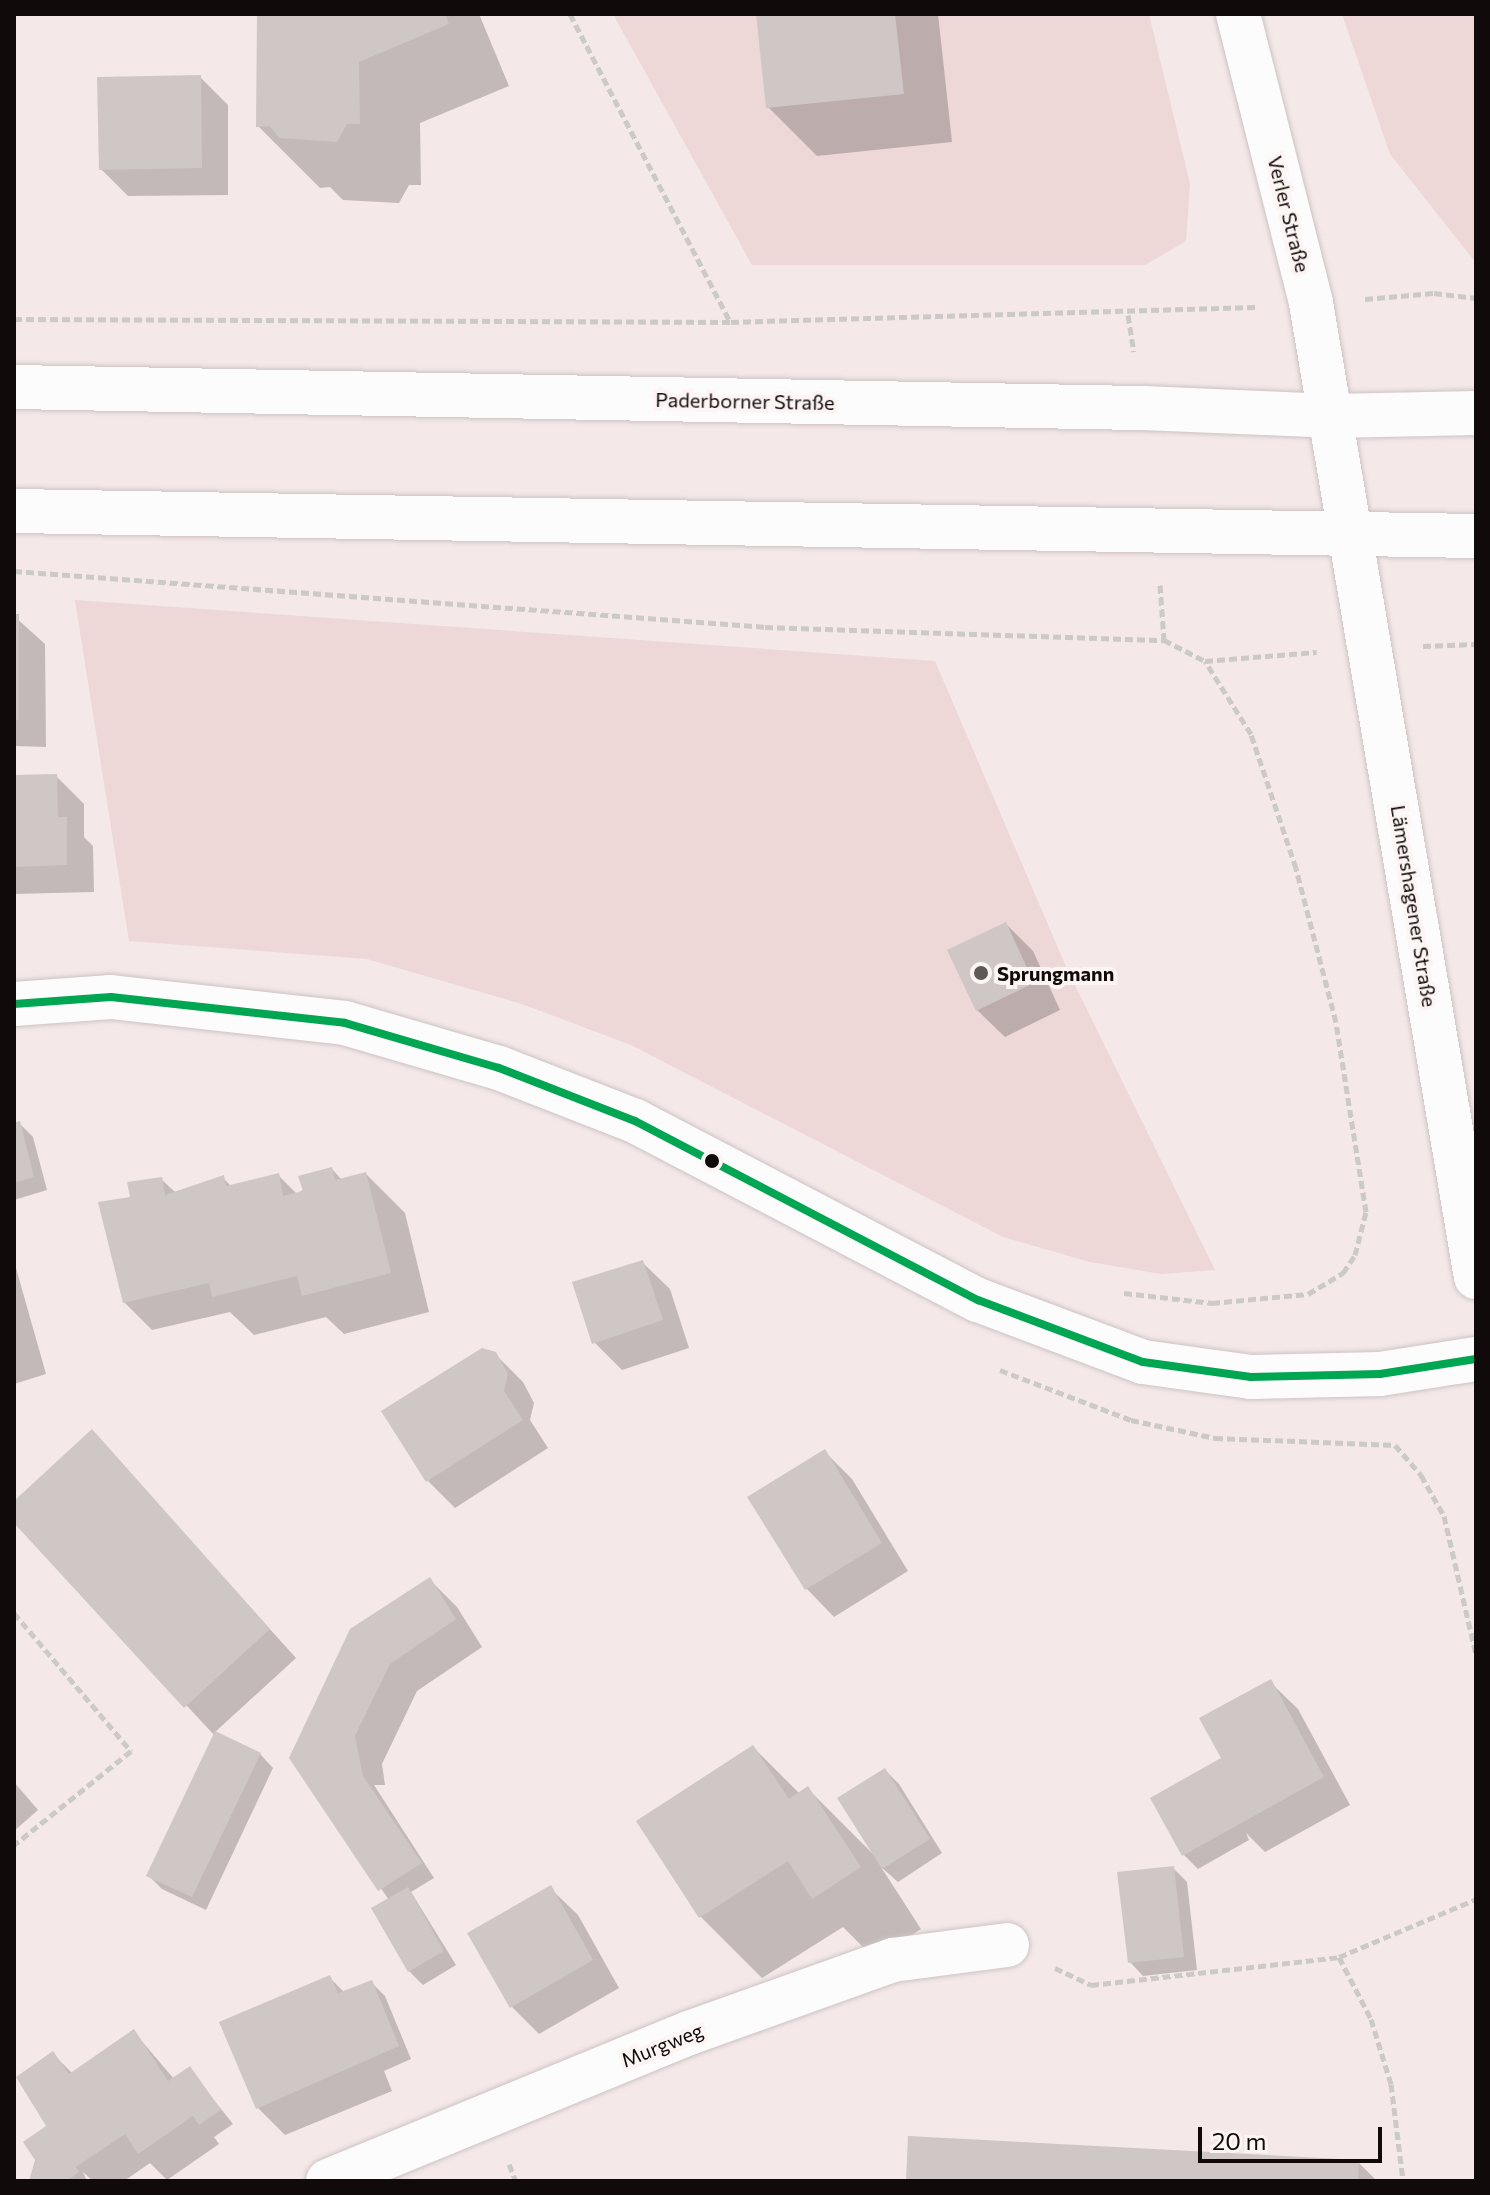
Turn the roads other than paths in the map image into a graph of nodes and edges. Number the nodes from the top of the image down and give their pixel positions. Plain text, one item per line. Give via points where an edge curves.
1 (1238, 14) edge
2 (14, 387) edge
3 (1476, 413) edge
4 (1331, 416) junction
5 (14, 511) edge
6 (1352, 535) junction
7 (1476, 536) edge
8 (14, 1004) edge
9 (1476, 1277) edge
10 (1476, 1359) edge
11 (1007, 1945) road end
12 (328, 2181) edge

1 - 4 main road, Verler Straße via 1311,303
2 - 4 main road, Paderborner Straße
3 - 4 main road, Paderborner Straße
4 - 6 main road, Verler Straße
5 - 6 main road
6 - 7 main road
6 - 9 main road, Lämershagener Straße
8 - 10 main road via 111,997 345,1023 499,1068 635,1121 978,1300 1143,1362 1251,1377 1380,1374
11 - 12 main road, Murgweg via 893,1960 689,2033

